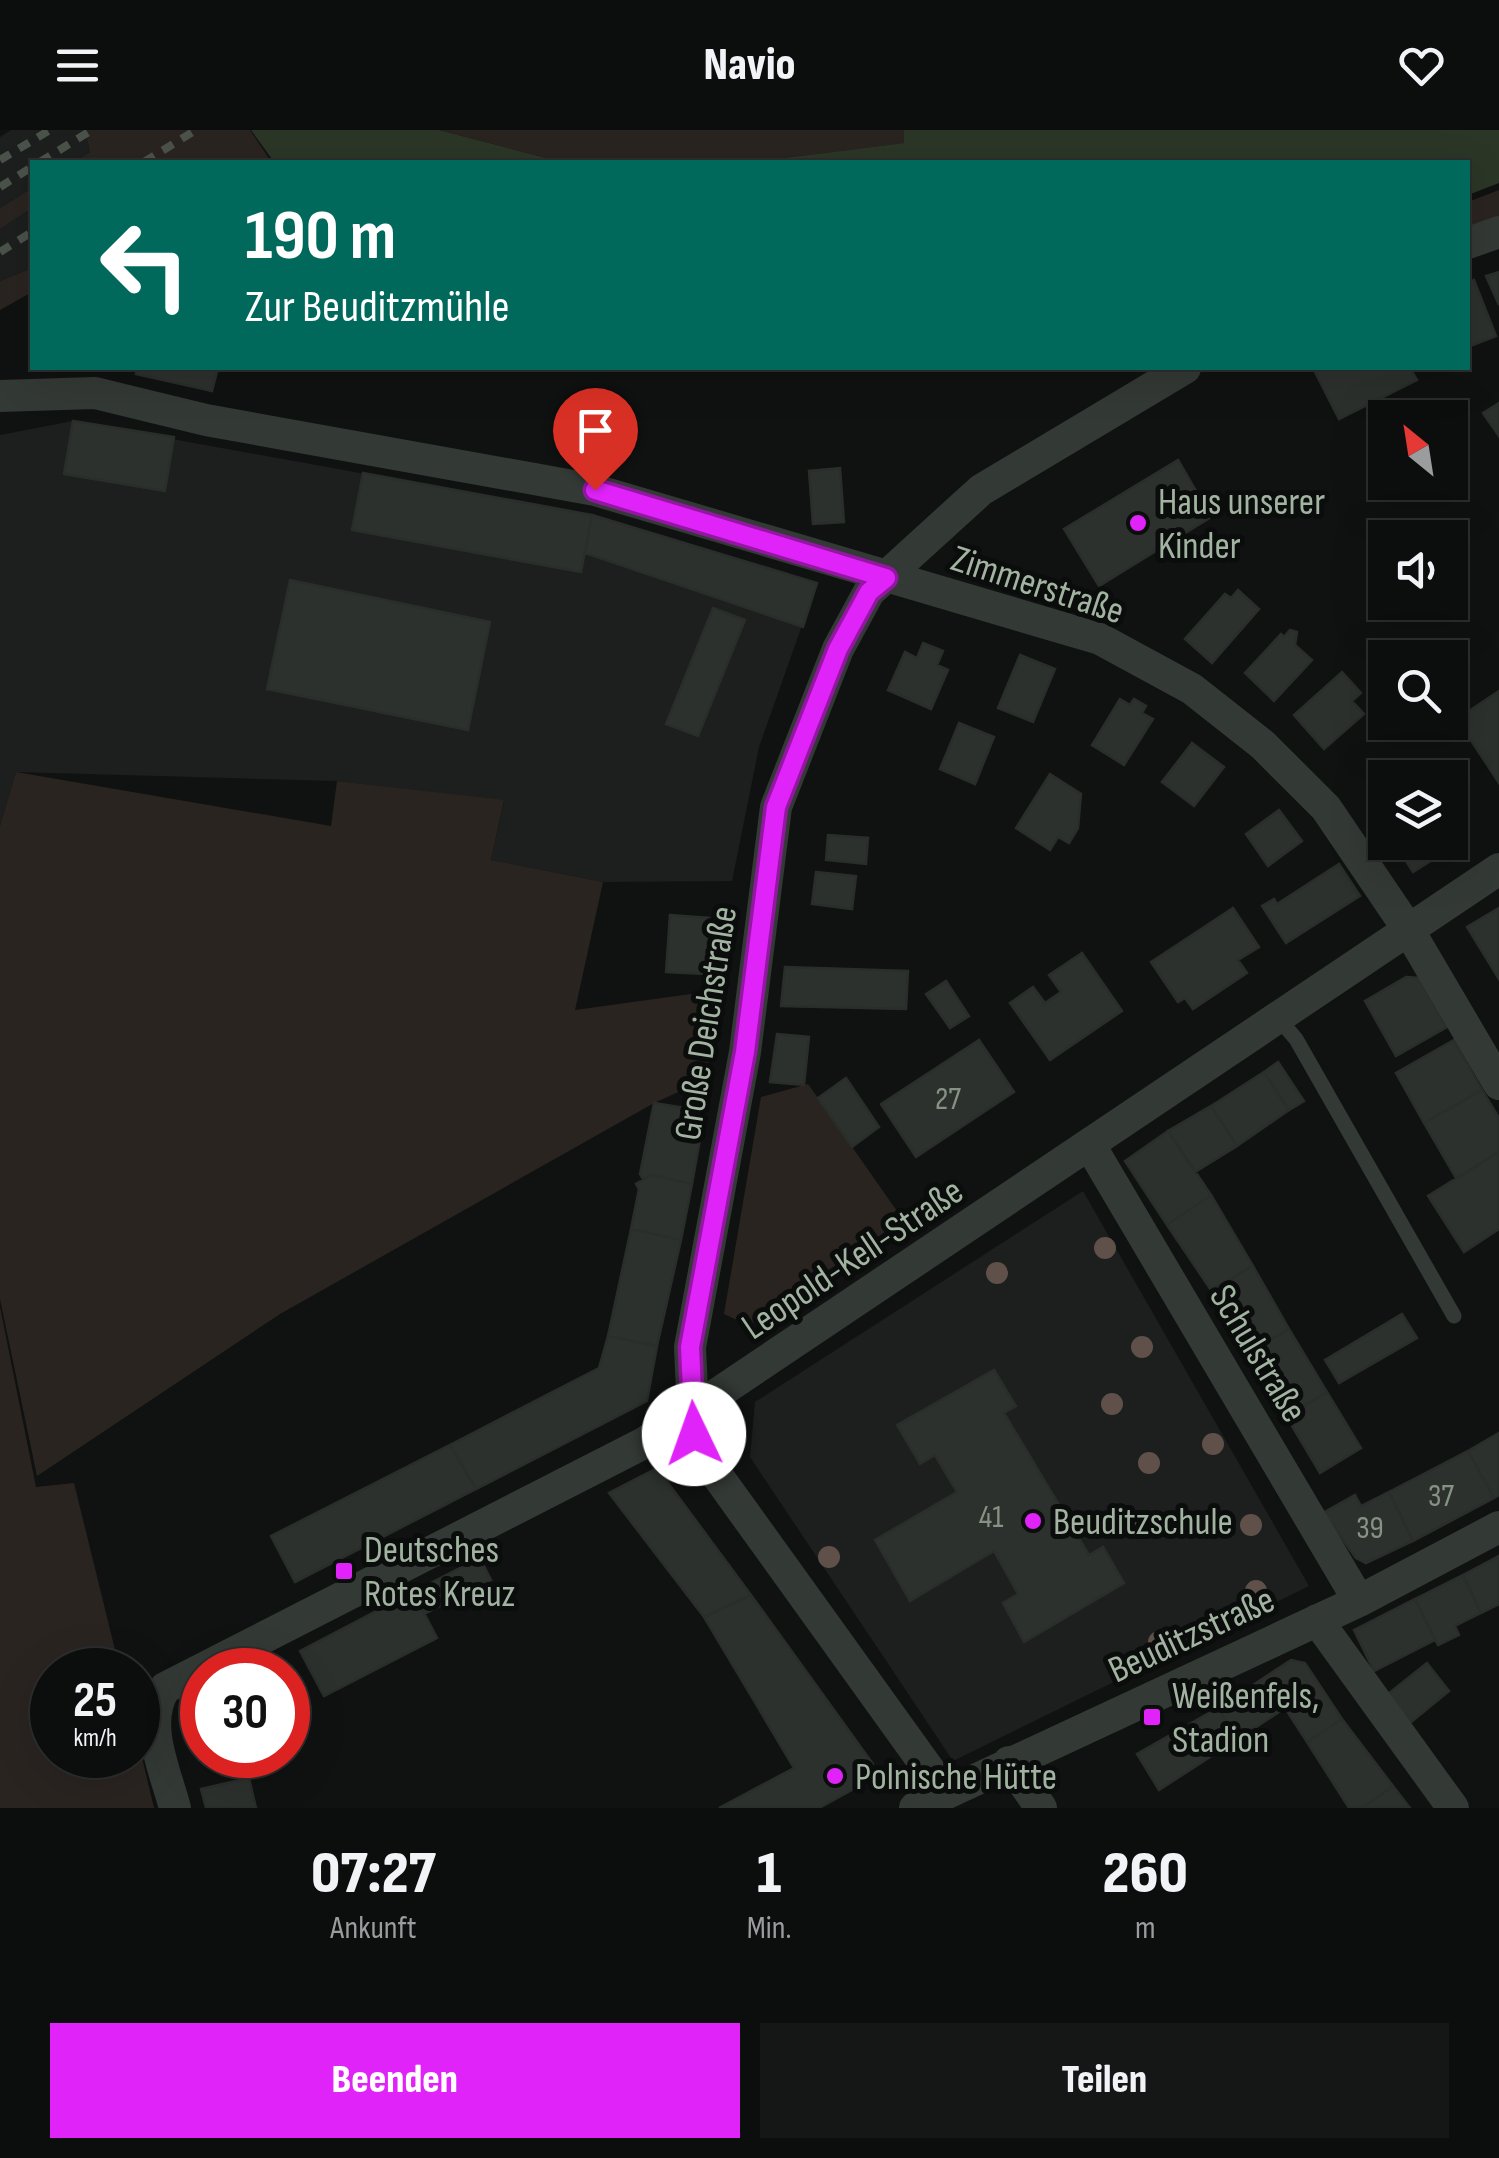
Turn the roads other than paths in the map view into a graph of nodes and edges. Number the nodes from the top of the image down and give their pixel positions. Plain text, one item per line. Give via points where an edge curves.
1 (1499, 232) edge
2 (1470, 242) edge
3 (1183, 370) edge
4 (0, 396) edge
5 (886, 578) junction
6 (1499, 869) edge
7 (1408, 930) junction
8 (1278, 1018) junction
9 (1499, 1084) edge
10 (1091, 1147) junction
11 (1454, 1316) dead end
12 (695, 1406) junction
13 (1499, 1527) edge
14 (1359, 1601) junction
15 (1317, 1620) junction
16 (1010, 1762) junction
17 (945, 1792) junction
18 (175, 1808) edge
19 (915, 1808) edge
20 (1041, 1808) edge
21 (1453, 1808) edge

1 - 2 street
3 - 5 street, Große Deichstraße via 980,490
4 - 5 street, Zimmerstraße via 94,393 206,420 595,490
5 - 7 street, Zimmerstraße via 1100,639 1192,690 1263,745 1326,808
5 - 12 street, Große Deichstraße via 869,592 838,649 776,807 745,1052 690,1347
6 - 7 street, Leopold-Kell-Straße
7 - 8 street, Leopold-Kell-Straße
7 - 9 street, Zimmerstraße
8 - 10 street, Leopold-Kell-Straße
8 - 11 lane
10 - 12 street, Leopold-Kell-Straße
10 - 14 street, Schulstraße
12 - 17 street, Große Deichstraße via 694,1434 714,1470
12 - 18 street, Leopold-Kell-Straße via 644,1442 165,1688 154,1704 156,1736
13 - 14 street, Beuditzstraße
14 - 15 street, Beuditzstraße
15 - 16 street, Beuditzstraße
15 - 21 street
16 - 17 street, Beuditzstraße
16 - 20 street
17 - 19 street, Beuditzstraße

